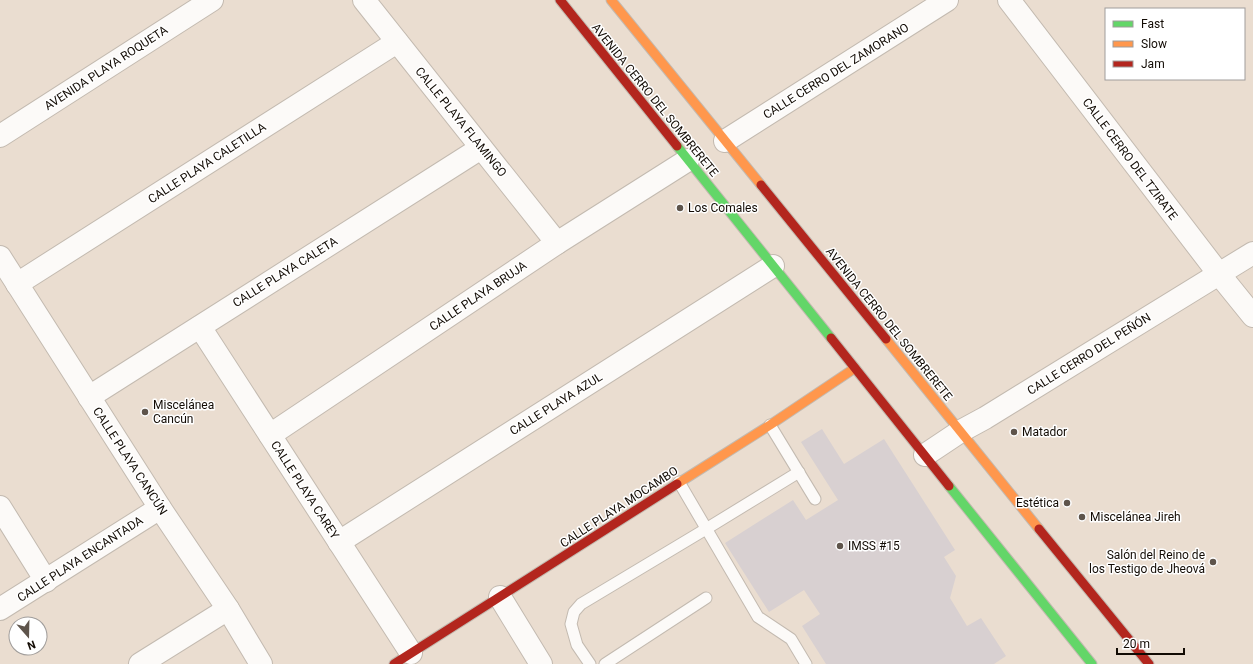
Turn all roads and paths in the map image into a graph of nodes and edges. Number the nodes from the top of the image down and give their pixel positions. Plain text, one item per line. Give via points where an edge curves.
1 (212, 0) edge
2 (364, 0) edge
3 (560, 0) edge
4 (611, 0) edge
5 (947, 0) edge
6 (1009, 0) edge
7 (397, 42) junction
8 (0, 136) edge
9 (725, 141) junction
10 (481, 148) junction
11 (688, 160) junction
12 (558, 243) junction
13 (1253, 253) edge
14 (0, 257) edge
15 (773, 266) junction
16 (1218, 274) junction
17 (17, 284) junction
18 (1253, 316) edge
19 (200, 327) junction
20 (855, 368) junction
21 (89, 397) junction
22 (770, 425) junction
23 (961, 431) junction
24 (270, 435) junction
25 (925, 455) junction
26 (799, 472) junction
27 (678, 482) junction
28 (815, 499) dead end
29 (0, 507) edge
30 (160, 508) junction
31 (706, 529) junction
32 (339, 542) junction
33 (46, 581) junction
34 (500, 597) junction
35 (706, 598) dead end
36 (0, 609) edge
37 (228, 609) junction
38 (403, 658) edge
39 (140, 664) edge
40 (261, 664) edge
41 (541, 664) edge
42 (590, 664) edge
43 (605, 664) edge
44 (806, 664) edge
45 (1092, 664) edge
46 (1149, 664) edge

1 - 8 street, AVENIDA PLAYA ROQUETA
2 - 7 street, CALLE PLAYA FLAMINGO
3 - 11 main road, AVENIDA CERRO DEL SOMBRERETE
4 - 9 main road, AVENIDA CERRO DEL SOMBRERETE
5 - 9 street, CALLE CERRO DEL ZAMORANO
6 - 16 street, CALLE CERRO DEL TZIRATE
7 - 10 street, CALLE PLAYA FLAMINGO
7 - 17 street, CALLE PLAYA CALETILLA
9 - 23 main road, AVENIDA CERRO DEL SOMBRERETE
10 - 12 street, CALLE PLAYA FLAMINGO
10 - 19 street, CALLE PLAYA CALETA
11 - 12 street, CALLE PLAYA BRUJA
11 - 15 main road, AVENIDA CERRO DEL SOMBRERETE
12 - 24 street, CALLE PLAYA BRUJA
13 - 16 street, CALLE CERRO DEL PEÑÓN
14 - 17 street, CALLE PLAYA CANCÚN
15 - 20 main road, AVENIDA CERRO DEL SOMBRERETE
15 - 32 street, CALLE PLAYA AZUL
16 - 18 street, CALLE CERRO DEL TZIRATE
16 - 23 street, CALLE CERRO DEL PEÑÓN
17 - 21 street, CALLE PLAYA CANCÚN
19 - 21 street, CALLE PLAYA CALETA
19 - 24 street, CALLE PLAYA CAREY
20 - 22 main road, CALLE PLAYA MOCAMBO
20 - 25 main road, AVENIDA CERRO DEL SOMBRERETE
21 - 30 street, CALLE PLAYA CANCÚN
22 - 26 lane
22 - 27 main road, CALLE PLAYA MOCAMBO
23 - 25 street, CALLE CERRO DEL PEÑÓN
23 - 46 main road, AVENIDA CERRO DEL SOMBRERETE
24 - 32 street, CALLE PLAYA CAREY
25 - 45 main road, AVENIDA CERRO DEL SOMBRERETE
26 - 28 lane
26 - 31 lane
27 - 31 lane
27 - 34 main road, CALLE PLAYA MOCAMBO
29 - 33 street
30 - 33 street, CALLE PLAYA ENCANTADA
30 - 37 street, CALLE PLAYA CANCÚN
31 - 42 lane via 581,604 574,612 571,624 577,645
31 - 44 lane via 758,617 791,639
32 - 38 street, CALLE PLAYA CAREY
33 - 36 street, CALLE PLAYA ENCANTADA
34 - 38 main road, CALLE PLAYA MOCAMBO
34 - 41 street
35 - 43 lane
37 - 39 street
37 - 40 street, CALLE PLAYA CANCÚN

